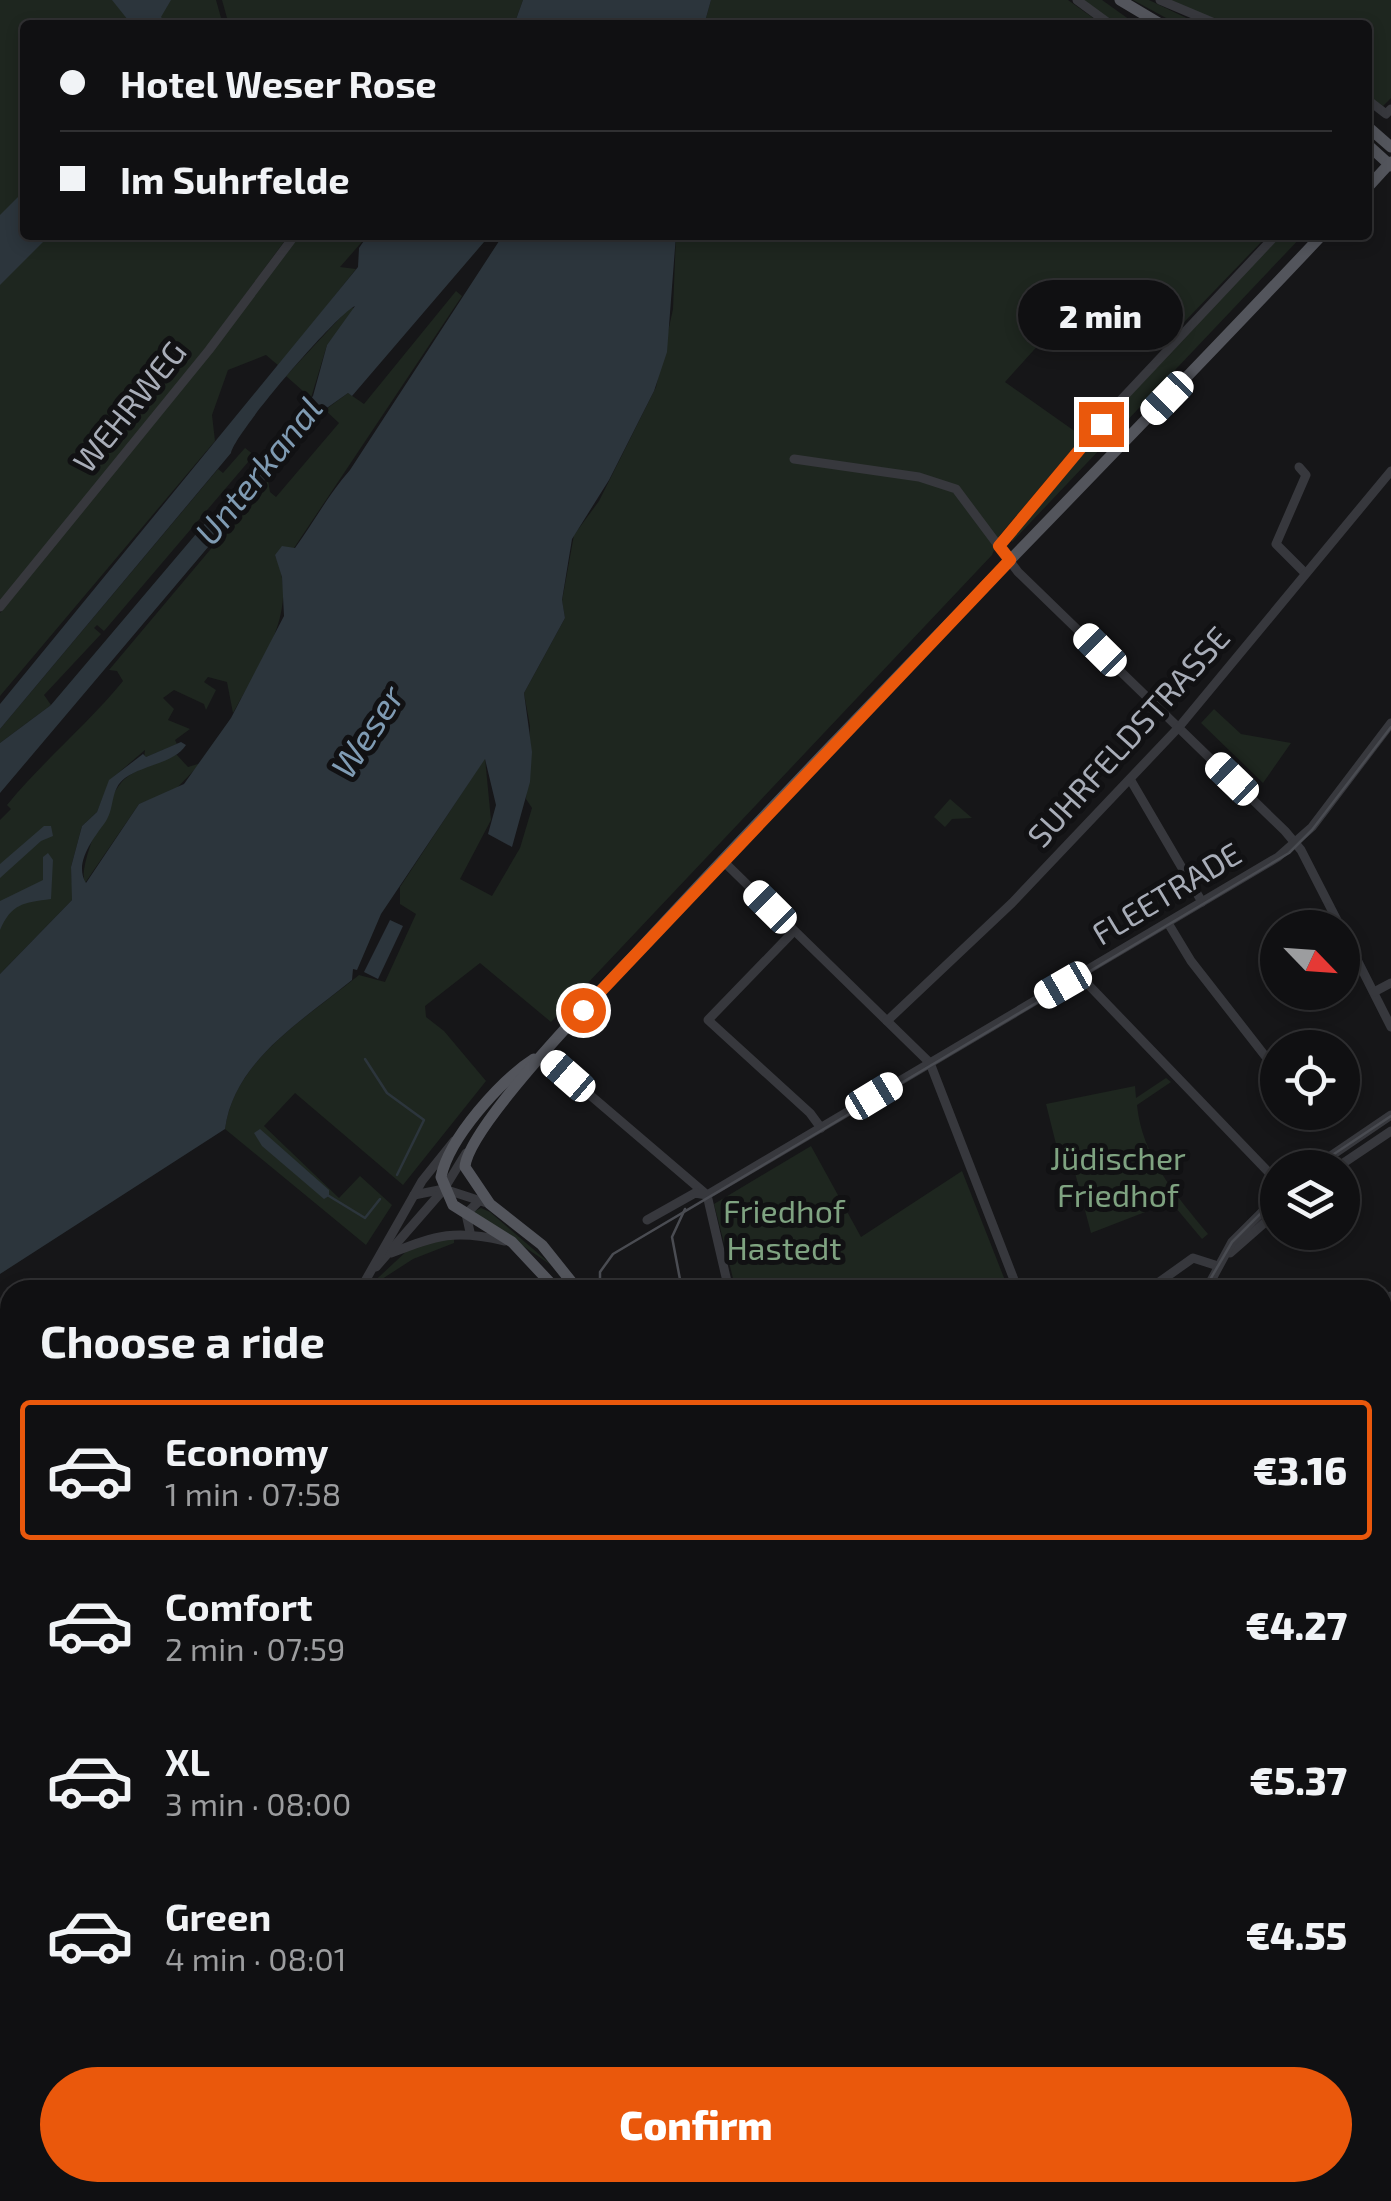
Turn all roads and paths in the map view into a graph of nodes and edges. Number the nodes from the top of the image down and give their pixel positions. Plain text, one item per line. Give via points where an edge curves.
1 (1077, 0) edge
2 (1120, 0) edge
3 (1160, 0) edge
4 (1105, 20) edge
5 (1154, 20) edge
6 (1208, 20) edge
7 (1372, 130) edge
8 (1391, 147) edge
9 (1390, 164) edge
10 (1372, 183) edge
11 (291, 240) edge
12 (1271, 240) edge
13 (1317, 240) edge
14 (794, 459) dead end
15 (1299, 467) dead end
16 (1391, 471) edge
17 (999, 546) junction
18 (1010, 560) junction
19 (1305, 573) junction
20 (0, 608) edge
21 (1391, 723) edge
22 (1179, 727) junction
23 (1130, 779) junction
24 (1296, 844) junction
25 (722, 860) junction
26 (1202, 902) junction
27 (1332, 910) edge
28 (1168, 922) junction
29 (794, 931) junction
30 (1360, 964) edge
31 (1078, 975) junction
32 (1391, 983) edge
33 (1374, 992) junction
34 (887, 1022) junction
35 (1391, 1027) edge
36 (1260, 1049) edge
37 (542, 1054) junction
38 (930, 1063) junction
39 (1391, 1115) edge
40 (820, 1128) junction
41 (1391, 1131) edge
42 (459, 1135) junction
43 (1339, 1150) edge
44 (1360, 1152) edge
45 (466, 1153) junction
46 (1260, 1163) edge
47 (444, 1189) junction
48 (414, 1195) junction
49 (707, 1195) junction
50 (484, 1202) junction
51 (466, 1214) junction
52 (1260, 1214) edge
53 (648, 1220) dead end
54 (1260, 1228) edge
55 (470, 1232) junction
56 (512, 1242) junction
57 (388, 1252) junction
58 (1218, 1266) junction
59 (368, 1276) junction
60 (366, 1280) edge
61 (548, 1280) edge
62 (570, 1280) edge
63 (727, 1280) edge
64 (1014, 1280) edge
65 (1162, 1280) edge
66 (1211, 1280) edge

1 - 4 street
2 - 5 main road
3 - 6 street
7 - 8 main road
9 - 10 main road
11 - 20 street, WEHRWEG
12 - 17 street via 1116,404
13 - 18 main road
14 - 17 street via 956,489
15 - 19 street via 1306,476 1276,544
16 - 19 street, SUHRFELDSTRASSE
17 - 18 street
18 - 22 street
18 - 25 main road
19 - 22 street, SUHRFELDSTRASSE
21 - 24 street
22 - 23 street, SUHRFELDSTRASSE
22 - 24 street
23 - 26 street
23 - 34 street, SUHRFELDSTRASSE
24 - 26 street, FLEETRADE
24 - 27 street
25 - 29 street
25 - 37 main road
26 - 28 street, FLEETRADE
28 - 31 street, FLEETRADE
28 - 36 street
29 - 34 street
29 - 40 street via 708,1020
30 - 33 street
31 - 38 street, FLEETRADE
31 - 46 street
32 - 33 street
33 - 35 street
34 - 38 street
37 - 42 main road via 517,1070
37 - 45 main road
37 - 49 street
38 - 40 street, FLEETRADE
38 - 64 street
39 - 43 street
40 - 49 street, FLEETRADE
41 - 44 street
42 - 47 main road via 443,1166
42 - 48 street
45 - 47 street
45 - 50 main road via 469,1177
47 - 48 street
47 - 50 street
47 - 51 main road
47 - 57 street
48 - 59 street
49 - 53 street, FLEETRADE via 695,1192
49 - 63 street
50 - 51 street
50 - 62 main road via 542,1246
51 - 55 street
51 - 56 main road
52 - 58 street
54 - 58 street
55 - 56 street
55 - 57 street via 430,1236
56 - 61 main road
57 - 59 street
58 - 65 street via 1193,1258
58 - 66 street
59 - 60 street

